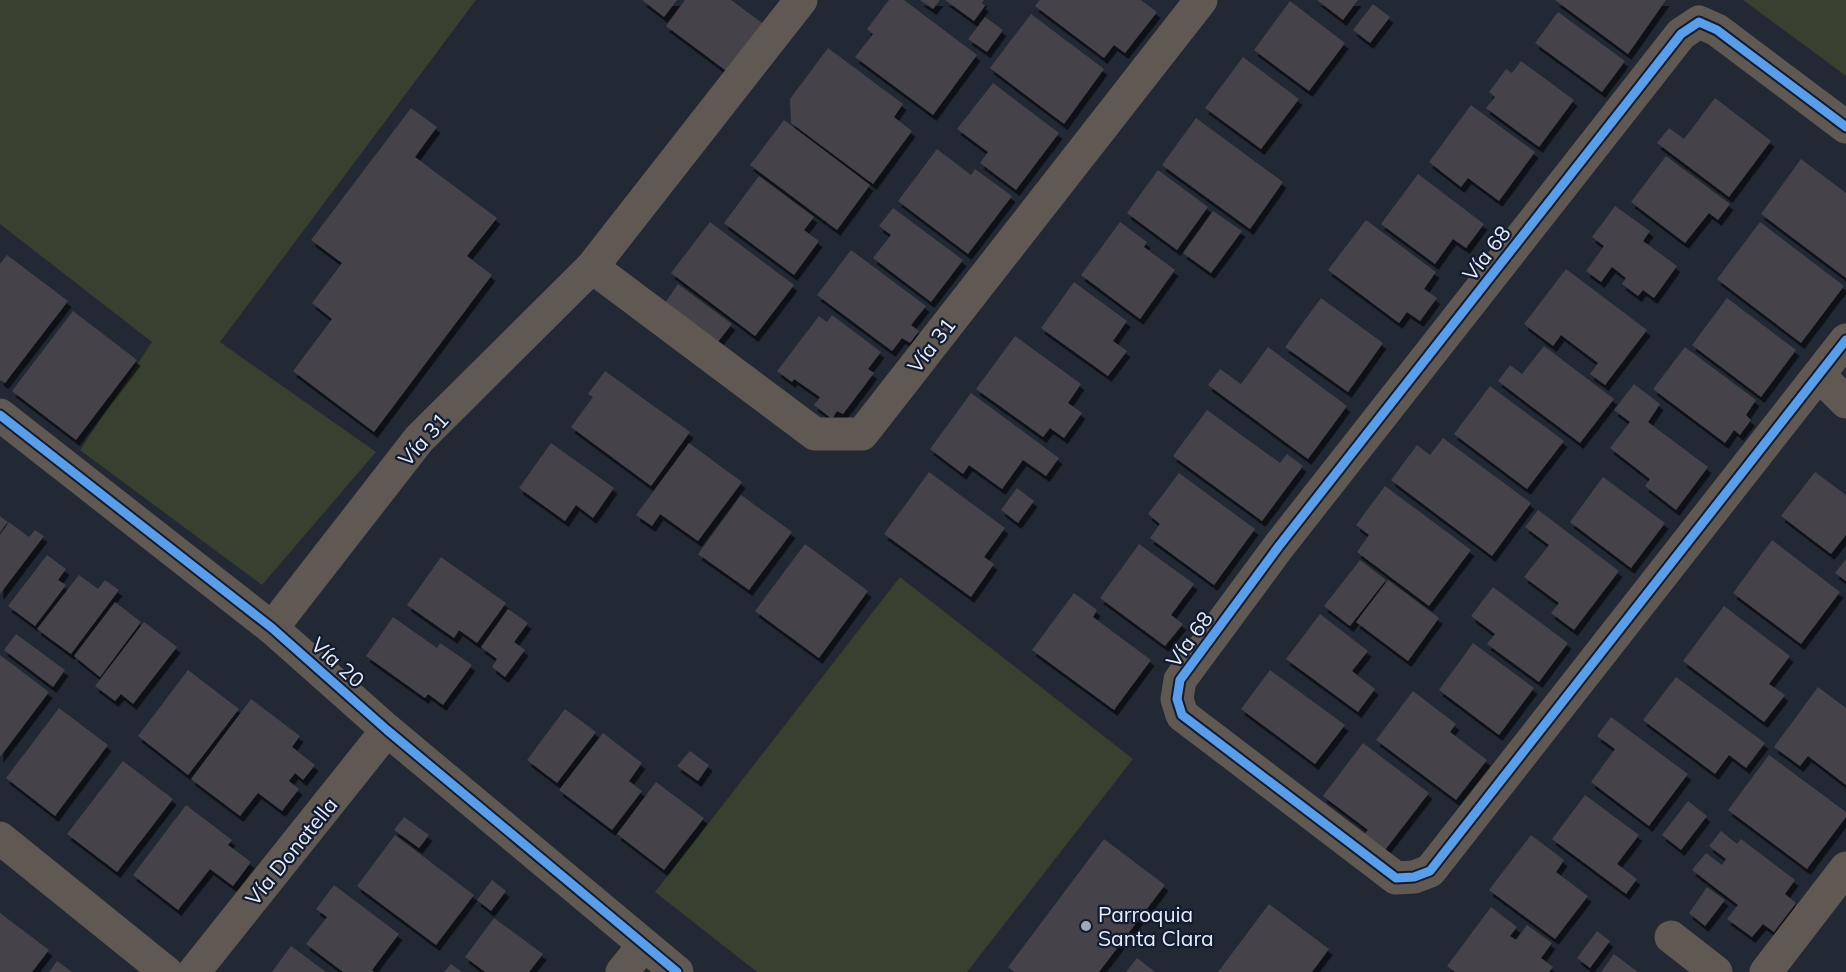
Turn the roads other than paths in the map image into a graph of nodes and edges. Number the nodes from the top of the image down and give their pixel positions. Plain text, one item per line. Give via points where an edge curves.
1 (801, 0) edge
2 (1201, 0) edge
3 (1846, 127) edge
4 (592, 267) junction
5 (1846, 340) edge
6 (1820, 376) junction
7 (1846, 402) edge
8 (0, 415) edge
9 (272, 628) junction
10 (387, 730) junction
11 (0, 838) edge
12 (1846, 868) edge
13 (1671, 937) dead end
14 (643, 946) junction
15 (166, 972) edge
16 (195, 972) edge
17 (622, 972) edge
18 (677, 972) edge
19 (1716, 972) edge
20 (1766, 972) edge

1 - 4 street, Vía 31
2 - 4 street, Vía 31 via 862,434 814,434
3 - 6 street, Vía 68 via 1717,30 1699,22 1680,34 1180,680 1177,699 1182,715 1396,878 1430,871
4 - 9 street, Vía 31 via 419,439
5 - 6 street, Vía 68
6 - 7 street
8 - 9 street, Vía 20
9 - 10 street, Vía 20
10 - 14 street, Vía 20
10 - 16 street, Vía Donatella
11 - 15 street
12 - 20 street
13 - 19 street
14 - 17 street
14 - 18 street, Vía 20

